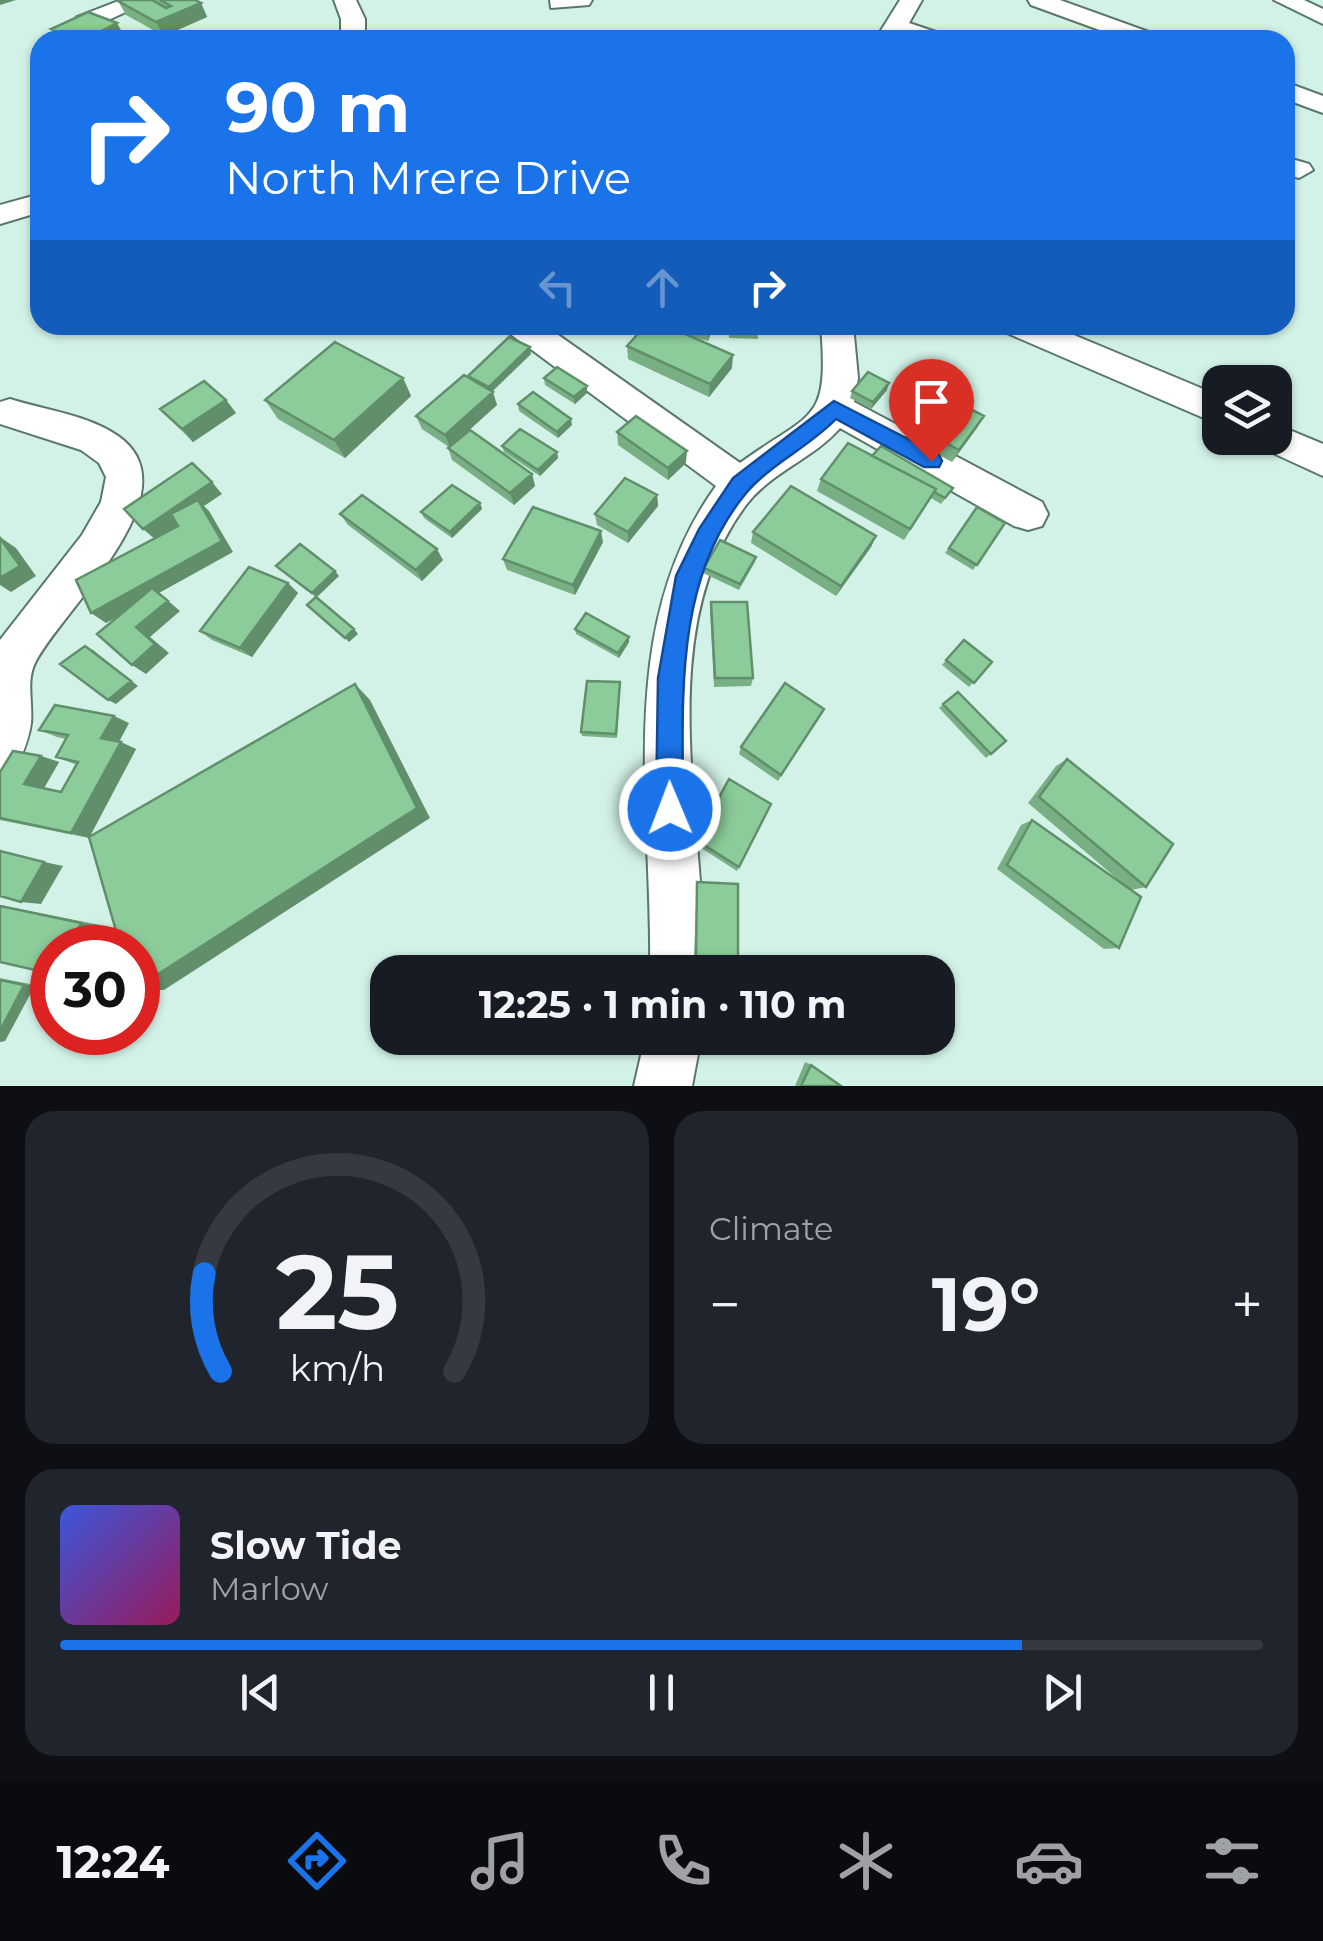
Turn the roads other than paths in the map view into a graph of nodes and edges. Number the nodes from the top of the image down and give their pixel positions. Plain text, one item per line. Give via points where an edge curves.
1 (141, 0) edge
2 (345, 0) edge
3 (911, 0) edge
4 (1039, 0) edge
5 (1285, 0) edge
6 (1323, 17) edge
7 (85, 22) edge
8 (354, 30) edge
9 (893, 30) edge
10 (1122, 30) edge
11 (1295, 94) edge
12 (1323, 106) edge
13 (30, 205) edge
14 (0, 214) edge
15 (535, 335) edge
16 (838, 335) edge
17 (1043, 335) edge
18 (1202, 402) edge
19 (834, 408) junction
20 (10, 413) dead end
21 (1292, 446) edge
22 (1323, 461) edge
23 (740, 484) junction
24 (1028, 514) dead end
25 (0, 750) edge
26 (676, 955) edge
27 (669, 1055) edge
28 (663, 1086) edge

1 - 7 street
2 - 8 street
3 - 9 street
4 - 10 street
5 - 6 street
11 - 12 street
13 - 14 street
15 - 23 street
16 - 19 street
17 - 18 street
19 - 23 street
19 - 24 street
20 - 25 street via 102,444 121,462 126,480 121,504 14,656 5,678 10,723
21 - 22 street
23 - 26 street via 688,576 670,678
27 - 28 street

